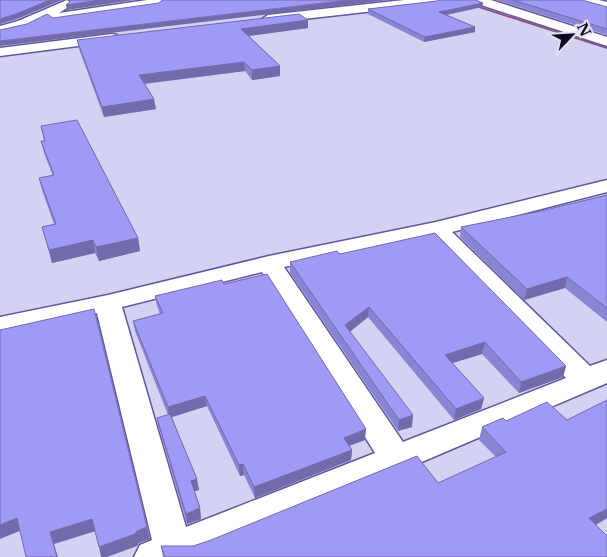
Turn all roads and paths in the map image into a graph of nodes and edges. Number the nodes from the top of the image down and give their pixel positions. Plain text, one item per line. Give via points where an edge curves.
1 (74, 0) edge
2 (435, 0) edge
3 (478, 0) edge
4 (586, 0) edge
5 (166, 3) edge
6 (286, 6) edge
7 (607, 6) edge
8 (310, 14) junction
9 (50, 15) junction
10 (255, 20) edge
11 (0, 30) edge
12 (123, 37) edge
13 (94, 41) junction
14 (607, 42) edge
15 (0, 52) edge
16 (607, 186) edge
17 (436, 229) junction
18 (270, 263) junction
19 (108, 303) junction
20 (0, 326) edge
21 (597, 376) edge
22 (397, 460) junction
23 (164, 552) edge

1 - 9 street
2 - 8 street
3 - 14 street
4 - 7 street
5 - 9 street
6 - 8 street
8 - 10 street
9 - 11 street
9 - 13 street
12 - 13 street
13 - 15 street
16 - 17 street
17 - 18 street
17 - 21 street
18 - 19 street
18 - 22 street
19 - 20 street
19 - 23 street
21 - 22 street
22 - 23 street

